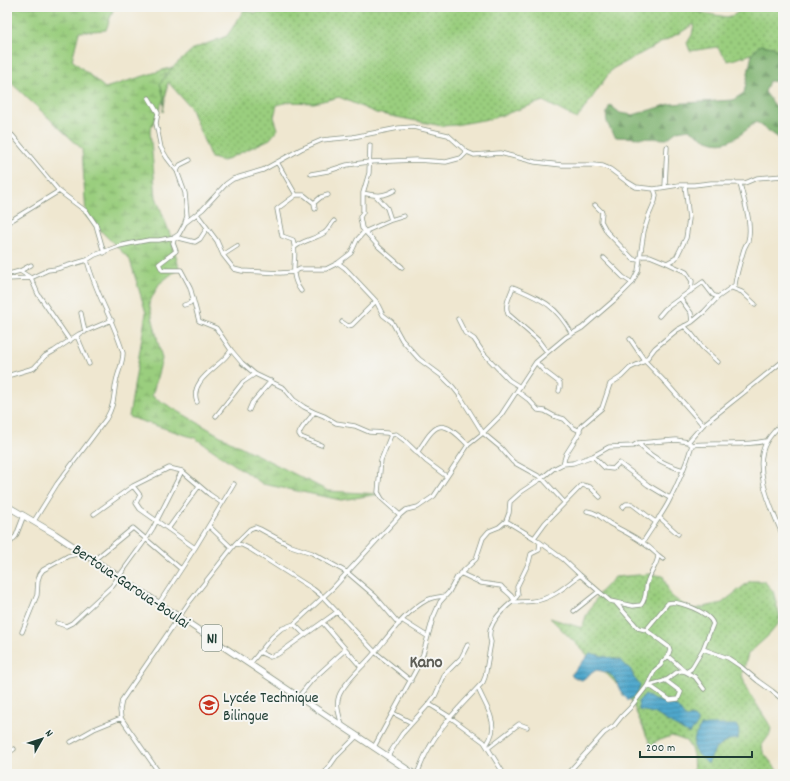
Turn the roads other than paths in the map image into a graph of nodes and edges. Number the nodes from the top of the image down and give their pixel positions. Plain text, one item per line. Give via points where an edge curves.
1 (148, 98) dead end
2 (7, 132) edge
3 (370, 145) dead end
4 (667, 147) dead end
5 (466, 152) junction
6 (190, 160) dead end
7 (277, 162) junction
8 (369, 162) junction
9 (177, 171) junction
10 (311, 174) dead end
11 (783, 176) edge
12 (740, 183) junction
13 (685, 185) junction
14 (665, 186) junction
15 (654, 188) junction
16 (394, 190) dead end
17 (59, 191) junction
18 (363, 193) junction
19 (296, 195) junction
20 (328, 195) dead end
21 (376, 196) junction
22 (314, 203) junction
23 (595, 205) dead end
24 (315, 209) dead end
25 (197, 214) junction
26 (404, 216) dead end
27 (390, 220) junction
28 (334, 221) dead end
29 (7, 223) edge
30 (185, 223) junction
31 (207, 228) junction
32 (364, 232) junction
33 (175, 236) junction
34 (237, 246) dead end
35 (296, 248) junction
36 (104, 252) junction
37 (223, 255) junction
38 (641, 256) junction
39 (604, 258) dead end
40 (87, 260) junction
41 (667, 262) junction
42 (338, 263) junction
43 (32, 265) dead end
44 (402, 267) dead end
45 (20, 271) junction
46 (294, 272) junction
47 (31, 278) junction
48 (632, 283) junction
49 (732, 288) junction
50 (301, 291) dead end
51 (691, 291) junction
52 (718, 297) junction
53 (680, 298) junction
54 (192, 300) junction
55 (376, 300) junction
56 (755, 304) dead end
57 (184, 305) dead end
58 (81, 313) dead end
59 (659, 316) dead end
60 (458, 319) dead end
61 (112, 320) junction
62 (342, 322) dead end
63 (692, 322) junction
64 (684, 326) junction
65 (85, 332) junction
66 (572, 334) junction
67 (77, 336) junction
68 (630, 339) dead end
69 (70, 341) junction
70 (231, 350) junction
71 (547, 352) junction
72 (645, 361) junction
73 (783, 361) edge
74 (536, 362) junction
75 (718, 362) dead end
76 (90, 364) dead end
77 (255, 374) junction
78 (7, 376) edge
79 (271, 381) junction
80 (518, 389) junction
81 (559, 391) dead end
82 (197, 402) dead end
83 (249, 410) dead end
84 (314, 412) junction
85 (216, 416) dead end
86 (783, 422) edge
87 (703, 425) junction
88 (580, 431) junction
89 (483, 433) junction
90 (391, 435) junction
91 (766, 441) junction
92 (688, 442) junction
93 (638, 443) junction
94 (321, 444) dead end
95 (468, 445) junction
96 (692, 445) junction
97 (417, 453) junction
98 (593, 456) junction
99 (563, 464) junction
100 (683, 470) junction
101 (182, 471) junction
102 (446, 476) junction
103 (542, 478) junction
104 (234, 484) dead end
105 (133, 486) junction
106 (199, 486) junction
107 (600, 496) dead end
108 (670, 497) junction
109 (564, 502) junction
110 (222, 503) junction
111 (7, 506) edge
112 (623, 507) dead end
113 (587, 511) dead end
114 (94, 514) dead end
115 (24, 515) junction
116 (400, 516) junction
117 (657, 519) junction
118 (34, 521) junction
119 (157, 521) junction
120 (506, 521) junction
121 (208, 526) junction
122 (168, 529) junction
123 (678, 534) dead end
124 (783, 536) edge
125 (534, 538) junction
126 (146, 539) junction
127 (642, 542) junction
128 (540, 543) junction
129 (7, 546) edge
130 (234, 546) junction
131 (195, 548) junction
132 (83, 552) junction
133 (658, 555) junction
134 (663, 559) dead end
135 (94, 560) junction
136 (182, 569) junction
137 (348, 573) junction
138 (460, 574) junction
139 (580, 575) junction
140 (119, 576) junction
141 (598, 592) junction
142 (445, 596) junction
143 (323, 597) junction
144 (159, 603) junction
145 (616, 603) junction
146 (574, 611) dead end
147 (337, 612) junction
148 (180, 617) junction
149 (401, 622) junction
150 (322, 623) junction
151 (57, 624) dead end
152 (294, 624) junction
153 (646, 630) junction
154 (22, 632) dead end
155 (305, 635) junction
156 (428, 636) junction
157 (468, 644) dead end
158 (704, 649) junction
159 (345, 650) junction
160 (259, 652) junction
161 (375, 652) junction
162 (668, 656) junction
163 (250, 664) junction
164 (361, 668) junction
165 (686, 672) junction
166 (411, 680) junction
167 (665, 680) junction
168 (647, 686) junction
169 (478, 688) junction
170 (704, 689) dead end
171 (298, 696) junction
172 (783, 700) edge
173 (429, 704) junction
174 (393, 713) junction
175 (450, 717) junction
176 (121, 718) junction
177 (412, 722) junction
178 (342, 726) junction
179 (527, 727) dead end
180 (357, 736) junction
181 (71, 742) dead end
182 (487, 746) junction
183 (374, 747) junction
184 (14, 749) dead end
185 (7, 754) edge
186 (388, 756) junction
187 (160, 774) edge
188 (324, 774) edge
189 (414, 774) edge
190 (417, 774) edge
191 (504, 774) edge
192 (567, 774) edge

1 - 9 street via 158,113 156,123 161,148
2 - 17 street
3 - 8 street
4 - 14 street
5 - 7 street via 448,135 413,127 322,140
5 - 8 street via 461,158 446,162
5 - 15 street via 474,155 500,153 535,162 562,165 593,164 610,169 636,187
6 - 9 street via 180,165
7 - 19 street
7 - 25 street via 262,170 233,179
8 - 10 street
8 - 18 street
9 - 30 street via 185,193 188,216
11 - 12 street via 757,178
12 - 13 street
12 - 49 street via 749,232
13 - 14 street
13 - 41 street via 689,219 686,238 676,258
14 - 15 street
15 - 38 street via 655,201 644,230
16 - 21 street
17 - 29 street
17 - 36 street via 87,212 94,221
18 - 21 street
18 - 32 street via 363,212 360,217
19 - 22 street via 304,196
19 - 35 street via 277,209 282,236 293,240
20 - 22 street
21 - 27 street via 387,208
22 - 24 street
23 - 38 street via 602,212 601,221 607,232 633,259 638,260
25 - 30 street
25 - 31 street
26 - 27 street
27 - 32 street
28 - 35 street via 324,233 300,243
30 - 33 street
31 - 33 street via 195,242
31 - 37 street
32 - 42 street via 351,252
32 - 44 street
33 - 36 street via 133,242
33 - 54 street via 173,243 176,251 159,264 162,270 181,270 190,287
34 - 37 street
35 - 46 street
36 - 40 street
37 - 46 street via 234,269 242,271
38 - 41 street via 650,256
38 - 48 street
39 - 48 street
40 - 47 street via 48,270
40 - 61 street via 95,287
41 - 51 street via 686,272 692,281
42 - 46 street via 326,269 300,269
42 - 55 street
43 - 45 street
45 - 47 street
45 - 47 street via 9,274 7,279
46 - 50 street via 296,284
47 - 69 street via 38,294
48 - 66 street
49 - 52 street
49 - 56 street via 742,292
51 - 52 street via 703,282 713,295
51 - 53 street
52 - 63 street
53 - 59 street
53 - 63 street via 691,313
54 - 57 street
54 - 70 street via 199,321 216,328
55 - 62 street via 352,325 348,326
55 - 89 street via 383,315 392,322 402,340 460,396
58 - 65 street
60 - 80 street via 465,332
61 - 65 street
61 - 118 street via 123,353 112,409 57,484
63 - 64 street
64 - 72 street via 655,348
64 - 75 street
65 - 67 street
66 - 71 street
66 - 71 street via 552,307 513,287 506,306 508,314 538,340
67 - 69 street
67 - 76 street
68 - 72 street
69 - 78 street via 45,356 34,368
70 - 77 street
70 - 82 street via 203,379 196,392
71 - 74 street
72 - 87 street
72 - 88 street via 630,368 610,384 602,408 581,426
73 - 87 street
74 - 80 street
74 - 81 street via 560,383
77 - 79 street
77 - 85 street via 243,382
79 - 83 street
79 - 84 street
80 - 88 street via 538,410 564,419
80 - 89 street via 501,415
84 - 90 street via 336,423
84 - 94 street via 299,434
86 - 91 street
87 - 92 street
88 - 99 street
89 - 95 street
89 - 103 street via 513,462
90 - 97 street via 396,434
90 - 116 street via 381,460 378,492
91 - 96 street via 739,445
91 - 124 street via 761,457 762,476
92 - 93 street via 676,440
92 - 96 street
93 - 98 street via 633,446 609,447
93 - 100 street via 662,462
95 - 97 street via 452,429 438,426 430,433
95 - 102 street
96 - 100 street
97 - 102 street
98 - 99 street
98 - 108 street via 605,468 613,469 619,464 648,486
99 - 103 street
100 - 108 street
101 - 105 street via 169,468
101 - 106 street
101 - 119 street
102 - 116 street via 434,496 418,507 406,510
103 - 109 street
103 - 120 street via 510,502
104 - 110 street
105 - 114 street
105 - 119 street via 140,497 136,505
106 - 110 street
106 - 122 street
107 - 109 street via 582,485
108 - 117 street
109 - 125 street
110 - 121 street
111 - 115 highway, Bertoua-Garoua-Boulai / N1
112 - 117 street via 632,504 654,521
113 - 127 street via 596,513
115 - 118 highway, Bertoua-Garoua-Boulai / N1
115 - 129 street via 16,536
116 - 137 street
117 - 123 street
117 - 127 street
118 - 132 highway, Bertoua-Garoua-Boulai / N1
119 - 122 street
119 - 126 street
120 - 125 street
120 - 138 street via 486,534 476,558
121 - 130 street
121 - 131 street
122 - 131 street
125 - 128 street
126 - 135 street via 136,529 131,528
126 - 136 street
126 - 140 street
127 - 133 street
128 - 138 street via 539,550 531,554 518,587 518,595 514,600 501,586 481,583
128 - 139 street
130 - 137 street via 255,527
130 - 143 street via 242,545 250,549 306,583
130 - 148 street
131 - 136 street
132 - 135 highway, Bertoua-Garoua-Boulai / N1
132 - 154 street via 68,556 43,570 37,595
133 - 134 street
133 - 145 street via 641,605
135 - 140 highway, Bertoua-Garoua-Boulai / N1
136 - 144 street
137 - 143 street
137 - 149 street
138 - 142 street
139 - 141 street
139 - 169 street via 550,596 535,601 512,602 502,612 491,628 485,677
140 - 144 highway, Bertoua-Garoua-Boulai / N1
140 - 151 street via 112,586 72,623 66,626
141 - 145 street
141 - 146 street
142 - 149 street via 426,600
142 - 156 street via 438,606
143 - 147 street
143 - 152 street
144 - 148 highway, Bertoua-Garoua-Boulai / N1
145 - 153 street via 638,628
147 - 150 street
147 - 161 street
148 - 163 highway, Bertoua-Garoua-Boulai / N1
148 - 176 street via 122,700
149 - 156 street
149 - 161 street
150 - 155 street
150 - 159 street
152 - 155 street
152 - 160 street via 281,629
153 - 158 street via 668,603 674,602 696,610 712,621
153 - 162 street via 669,646
155 - 160 street via 274,656
156 - 166 street
157 - 173 street via 461,658 445,674
158 - 165 street via 691,669
158 - 172 street via 728,658
159 - 164 street
159 - 171 street
160 - 163 street
161 - 164 street
161 - 166 street
162 - 165 street
162 - 168 street via 655,670
163 - 171 highway, Bertoua-Garoua-Boulai / N1
164 - 178 street via 339,694 337,702
165 - 167 street via 677,672
165 - 170 street via 695,677
166 - 174 street
167 - 168 street
167 - 168 street via 681,692 678,699 670,700
168 - 192 street via 614,726 604,733
169 - 175 street
169 - 182 street via 492,719 492,734
171 - 178 highway, Bertoua-Garoua-Boulai / N1
173 - 175 street
173 - 177 street
174 - 177 street
174 - 183 street
175 - 182 street
175 - 190 street via 429,748
176 - 181 street
176 - 187 street
177 - 186 street
178 - 180 highway, Bertoua-Garoua-Boulai / N1
179 - 182 street via 519,724
180 - 183 highway, Bertoua-Garoua-Boulai / N1
180 - 188 street via 336,757
182 - 191 street
183 - 186 highway, Bertoua-Garoua-Boulai / N1
184 - 185 street
186 - 189 highway, Bertoua-Garoua-Boulai / N1

